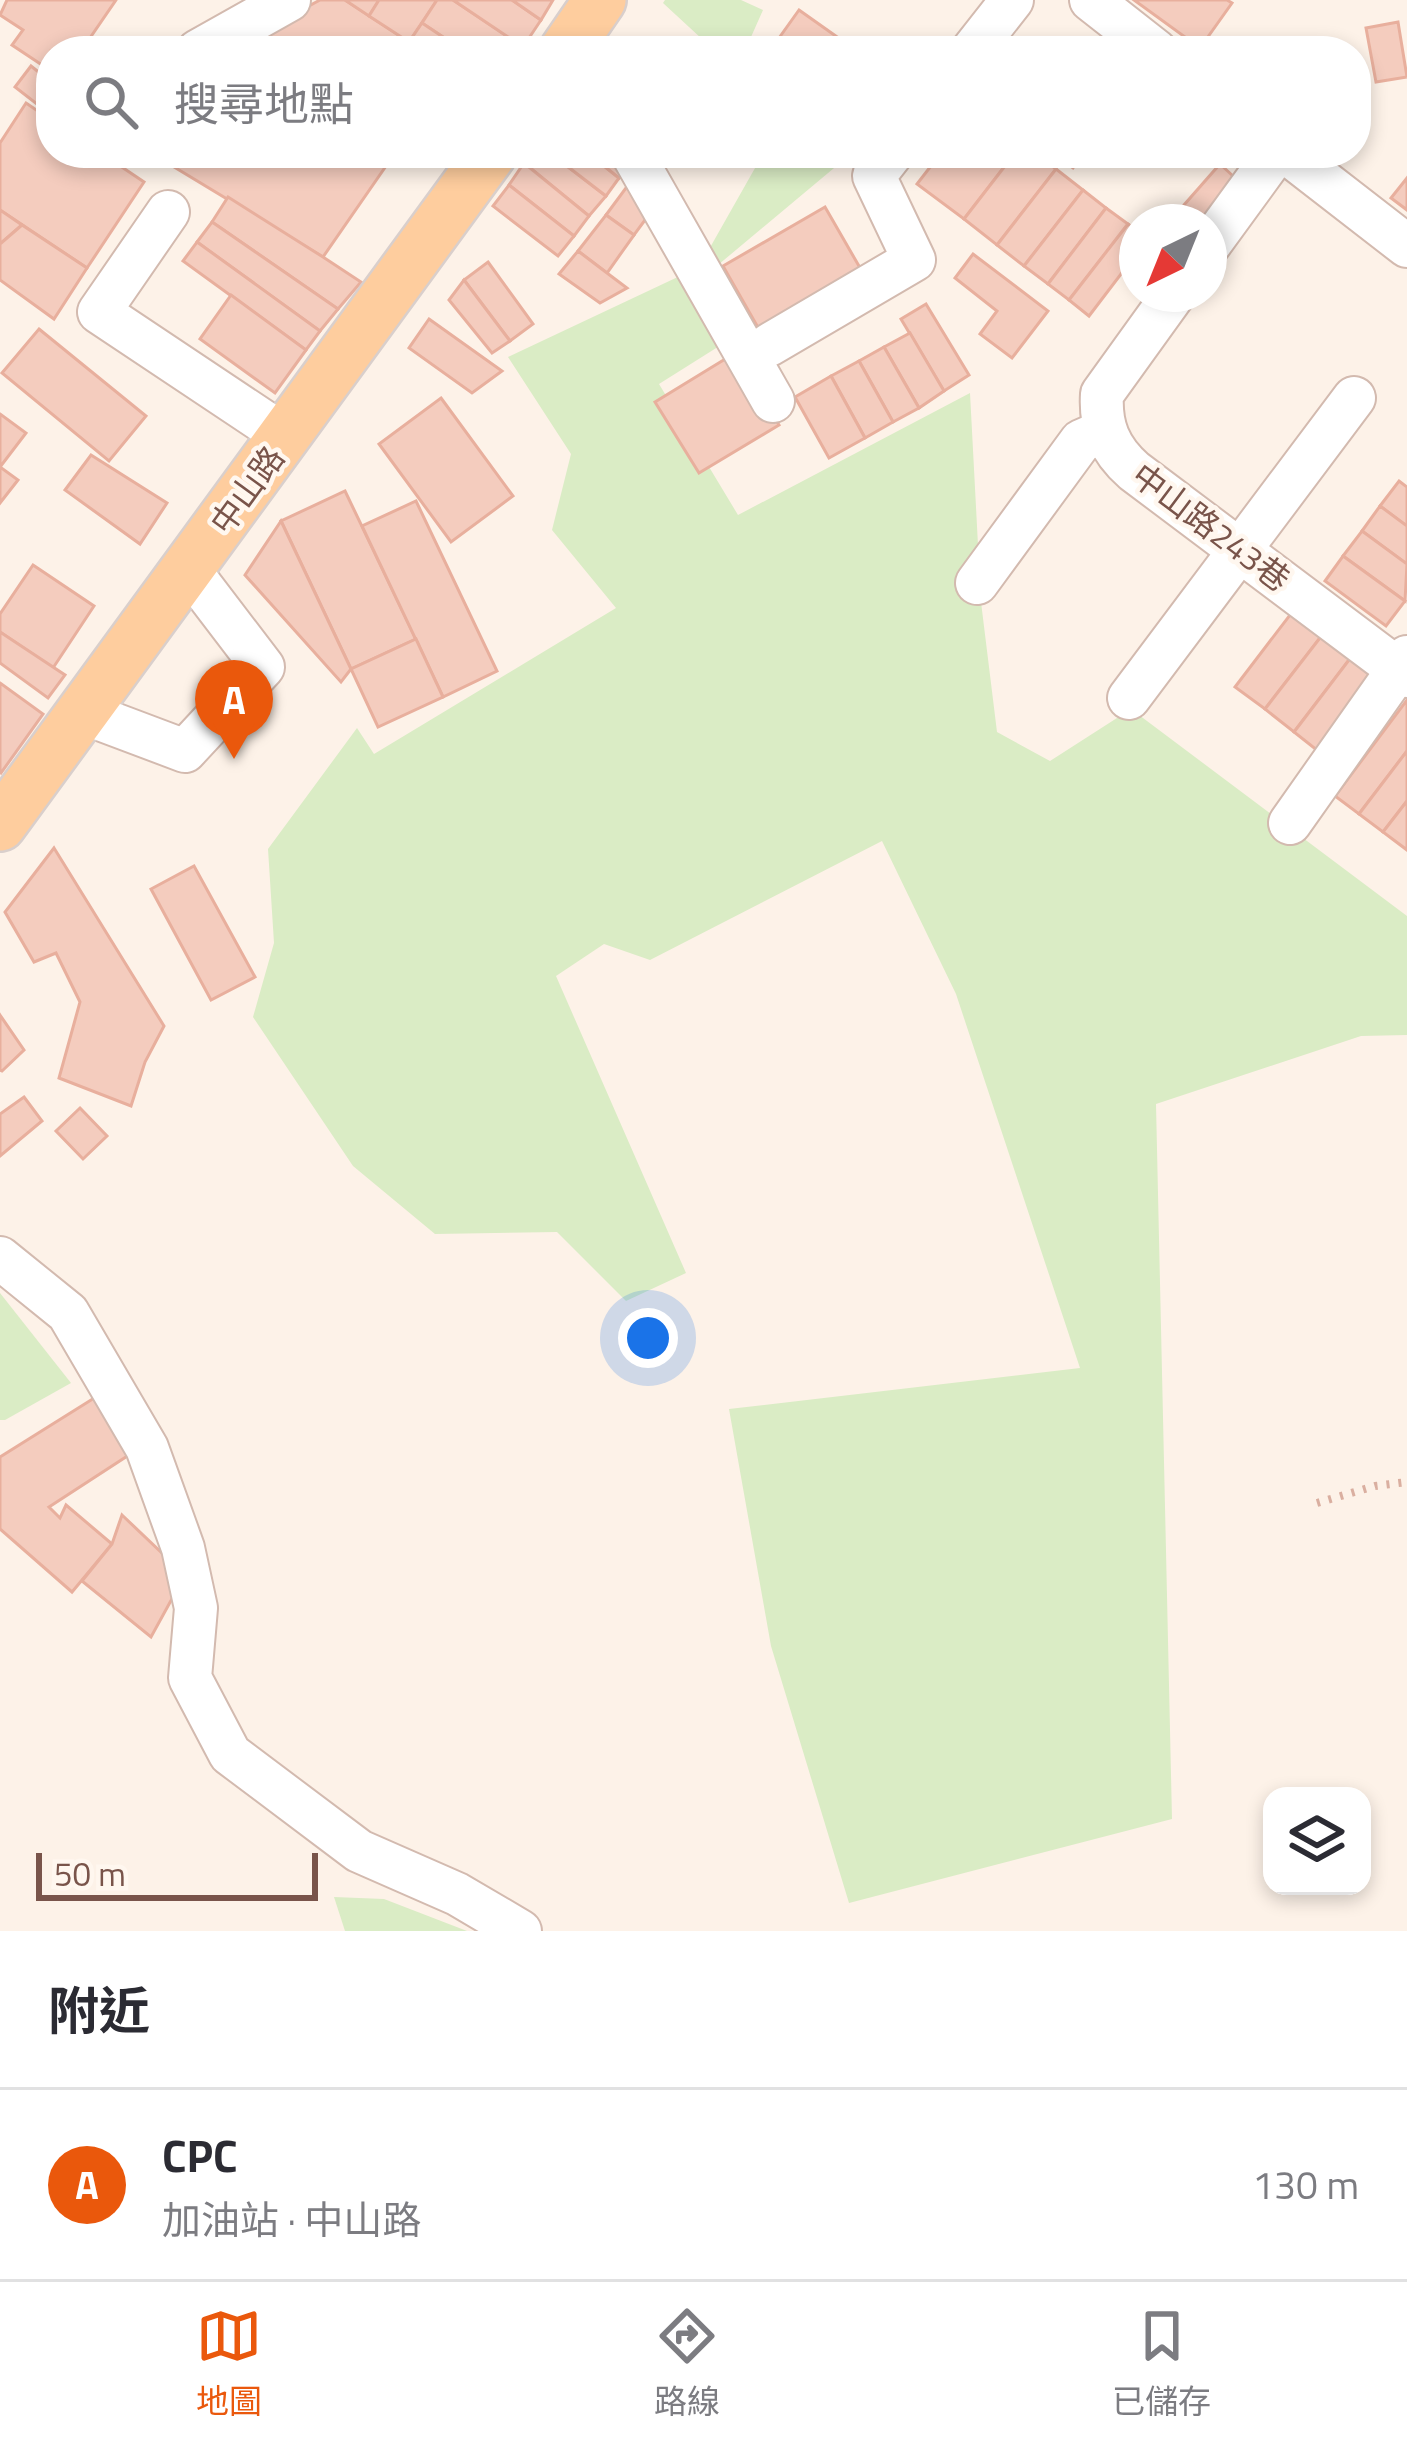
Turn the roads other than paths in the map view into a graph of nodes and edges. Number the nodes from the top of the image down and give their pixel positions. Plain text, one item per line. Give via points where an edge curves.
1 (289, 0) edge
2 (600, 0) edge
3 (1012, 0) edge
4 (1091, 0) edge
5 (225, 36) edge
6 (578, 36) edge
7 (984, 36) edge
8 (1137, 36) edge
9 (480, 168) edge
10 (640, 168) edge
11 (880, 168) edge
12 (1265, 168) edge
13 (1307, 168) edge
14 (168, 212) dead end
15 (1227, 220) edge
16 (1407, 246) edge
17 (1161, 312) edge
18 (769, 345) dead end
19 (1354, 398) dead end
20 (772, 401) dead end
21 (1104, 430) junction
22 (285, 436) junction
23 (1240, 549) junction
24 (189, 570) junction
25 (977, 583) dead end
26 (1404, 667) edge
27 (1129, 698) dead end
28 (84, 712) junction
29 (1290, 823) dead end
30 (0, 825) edge
31 (0, 1258) edge
32 (520, 1931) edge

1 - 5 street
2 - 6 main road
3 - 7 street
4 - 8 street
9 - 22 main road, 中山路
10 - 20 street
11 - 18 street via 874,176 914,260
12 - 15 street
13 - 16 street
14 - 22 street via 99,312
17 - 21 street via 1102,394
19 - 23 street
21 - 23 street, 中山路243巷 via 1121,460
21 - 25 street via 1081,441
22 - 24 main road, 中山路
23 - 26 street, 中山路243巷
23 - 27 street
24 - 28 main road, 中山路
24 - 28 street via 263,667 185,751
26 - 29 street, 中山路243巷
28 - 30 main road, 中山路
31 - 32 street via 68,1313 147,1448 196,1608 190,1678 230,1754 359,1851

